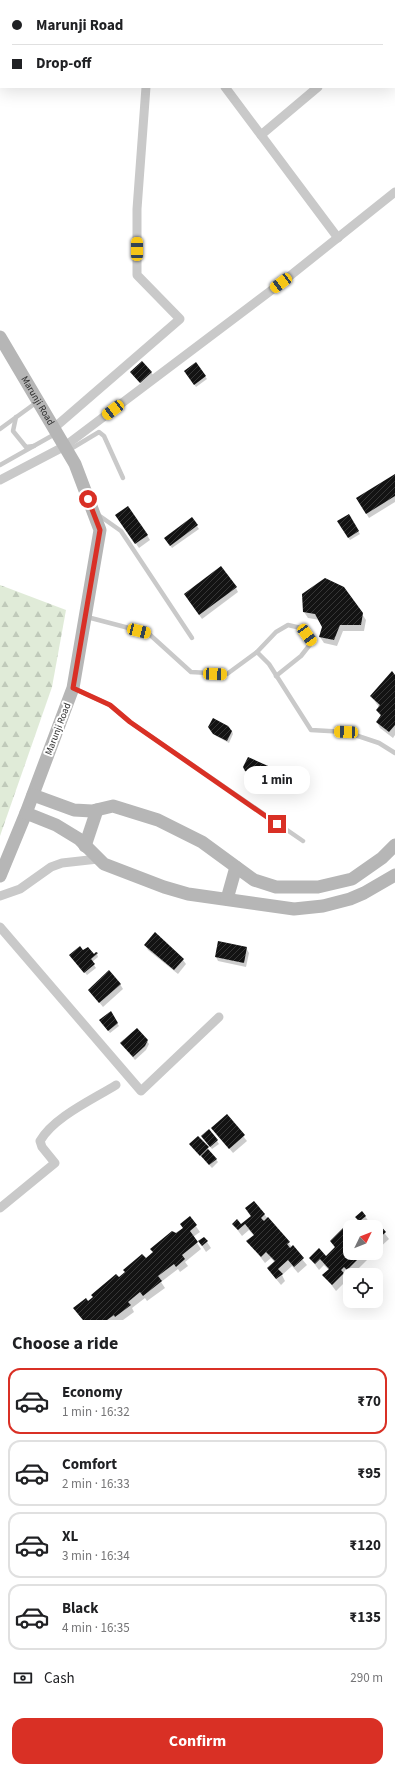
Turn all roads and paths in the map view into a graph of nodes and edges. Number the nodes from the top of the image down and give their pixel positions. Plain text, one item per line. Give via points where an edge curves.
1 (146, 88) edge
2 (226, 88) edge
3 (317, 88) edge
4 (261, 135) junction
5 (395, 192) edge
6 (338, 238) junction
7 (0, 337) edge
8 (38, 402) junction
9 (16, 417) junction
10 (0, 429) edge
11 (55, 430) junction
12 (36, 446) junction
13 (66, 449) junction
14 (0, 465) edge
15 (123, 478) dead end
16 (0, 480) edge
17 (93, 511) junction
18 (86, 617) junction
19 (192, 638) dead end
20 (257, 652) junction
21 (276, 676) junction
22 (73, 688) junction
23 (395, 753) edge
24 (33, 795) junction
25 (97, 810) junction
26 (26, 813) junction
27 (303, 841) dead end
28 (395, 845) edge
29 (85, 846) junction
30 (98, 859) junction
31 (236, 867) junction
32 (395, 875) edge
33 (0, 876) edge
34 (0, 896) edge
35 (227, 899) junction
36 (0, 927) edge
37 (219, 1017) dead end
38 (116, 1085) dead end
39 (0, 1208) edge

1 - 11 street via 137,209 137,275 180,319
2 - 4 street
3 - 4 street
4 - 6 street
5 - 6 street
6 - 13 street
7 - 8 street, Marunji Road
8 - 9 lane
8 - 11 street, Marunji Road
9 - 10 lane
9 - 12 lane via 13,431 26,447
11 - 12 lane
11 - 13 street, Marunji Road
12 - 14 lane
13 - 15 lane via 99,432 104,436
13 - 16 street
13 - 17 street, Marunji Road via 75,464
17 - 18 street, Marunji Road via 100,530
17 - 19 lane via 121,531
18 - 20 lane via 148,633 191,672 227,674
18 - 22 street, Marunji Road
20 - 21 lane
20 - 21 lane via 276,632 288,625 301,628 312,642 301,656
21 - 23 lane via 311,730 346,732
22 - 24 street, Marunji Road
22 - 27 lane via 110,705 130,722
24 - 25 street via 74,810
24 - 26 street, Marunji Road
25 - 29 street
25 - 31 street via 113,806 158,820 202,842
26 - 29 street via 56,825 80,839
26 - 33 street, Marunji Road
28 - 31 street via 382,858 352,879 318,887 263,884
29 - 30 street
30 - 34 street via 62,863 51,867 20,889
30 - 35 street via 104,864 164,887 188,894
31 - 35 street
32 - 35 street via 364,893 324,906 294,909
36 - 37 street via 141,1091
38 - 39 street via 46,1132 40,1141 55,1163

